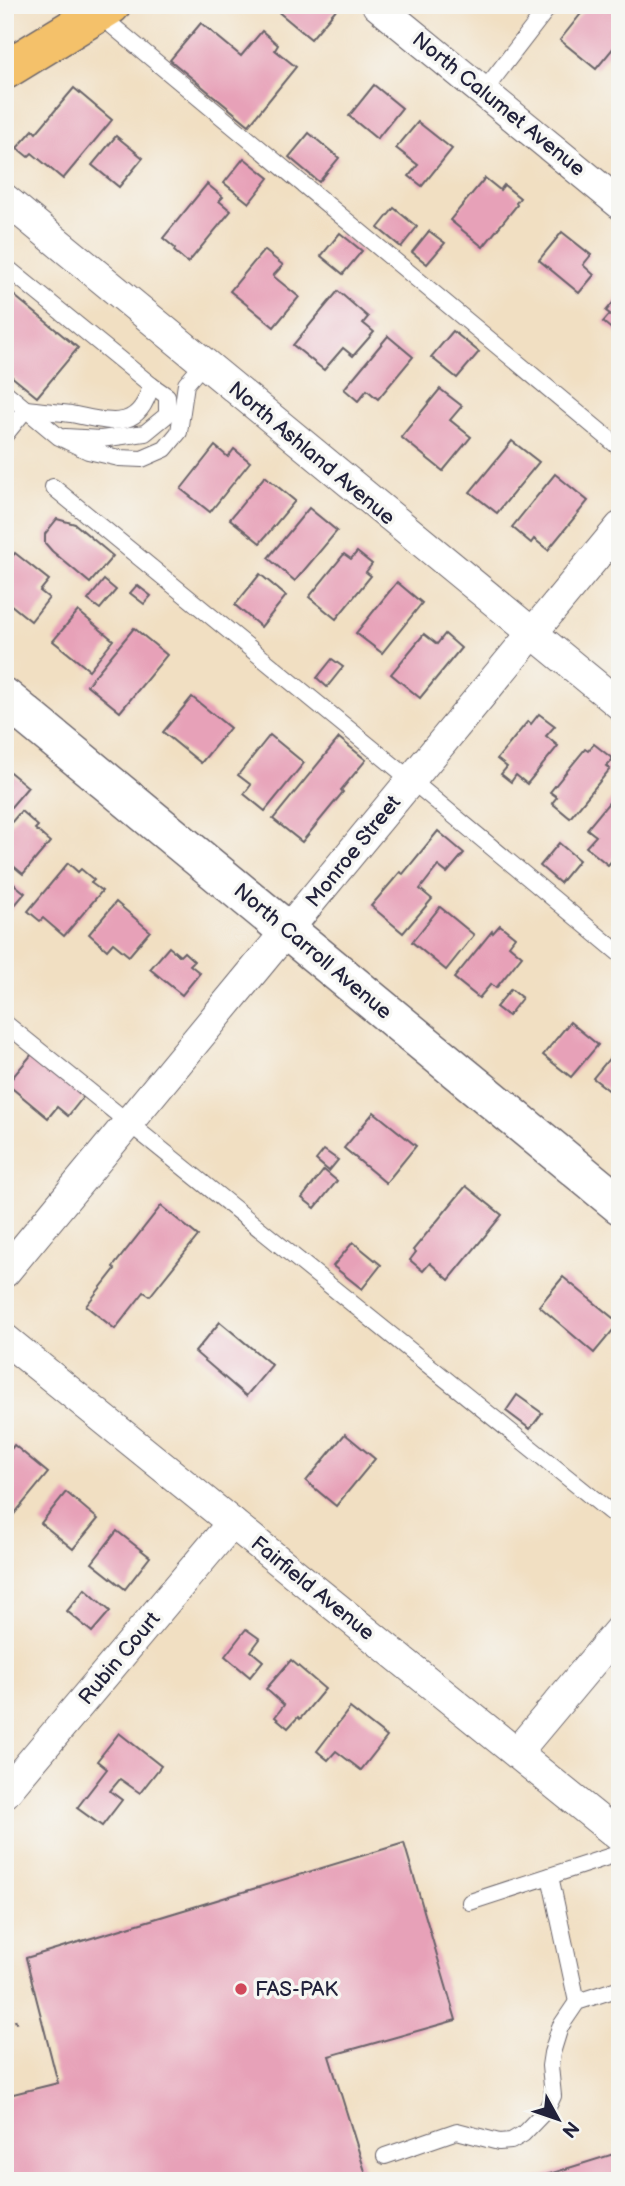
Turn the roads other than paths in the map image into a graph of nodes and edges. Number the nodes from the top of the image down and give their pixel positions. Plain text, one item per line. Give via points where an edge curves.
1 (377, 5) edge
2 (550, 5) edge
3 (104, 9) edge
4 (5, 69) edge
5 (483, 92) junction
6 (5, 199) edge
7 (620, 204) edge
8 (5, 266) edge
9 (195, 373) junction
10 (151, 385) junction
11 (5, 392) edge
12 (26, 410) junction
13 (5, 435) edge
14 (59, 437) junction
15 (620, 448) edge
16 (52, 487) dead end
17 (620, 527) edge
18 (531, 634) junction
19 (5, 698) edge
20 (620, 705) edge
21 (411, 780) junction
22 (287, 930) junction
23 (620, 954) edge
24 (5, 1023) edge
25 (128, 1123) junction
26 (620, 1205) edge
27 (5, 1272) edge
28 (5, 1339) edge
29 (620, 1520) edge
30 (232, 1523) junction
31 (620, 1629) edge
32 (517, 1752) junction
33 (5, 1793) edge
34 (620, 1837) edge
35 (620, 1853) edge
36 (550, 1876) junction
37 (470, 1902) dead end
38 (620, 1987) edge
39 (577, 2002) junction
40 (385, 2156) dead end

1 - 5 street, North Calumet Avenue
2 - 5 lane
3 - 4 main road
3 - 15 lane
5 - 7 street, North Calumet Avenue
6 - 9 street, North Ashland Avenue
8 - 10 lane
9 - 14 lane via 179,432 165,449 142,460 88,451
9 - 18 street, North Ashland Avenue
10 - 12 lane via 134,417 113,423
10 - 14 lane via 167,397 167,415 145,433 101,439
11 - 12 lane
12 - 13 lane
12 - 14 lane
16 - 21 lane
17 - 18 street, Monroe Street
18 - 20 street, North Ashland Avenue
18 - 21 street, Monroe Street
19 - 22 street, North Carroll Avenue
21 - 22 street, Monroe Street
21 - 23 lane
22 - 25 street, Monroe Street
22 - 26 street, North Carroll Avenue
24 - 25 lane
25 - 27 street, Monroe Street
25 - 29 lane
28 - 30 street, Fairfield Avenue
30 - 32 street, Fairfield Avenue
30 - 33 street, Rubin Court
31 - 32 street
32 - 34 street, Fairfield Avenue
35 - 36 lane
36 - 37 lane
36 - 39 lane
38 - 39 lane
39 - 40 lane via 560,2027 552,2053 553,2096 523,2134 499,2142 457,2132

